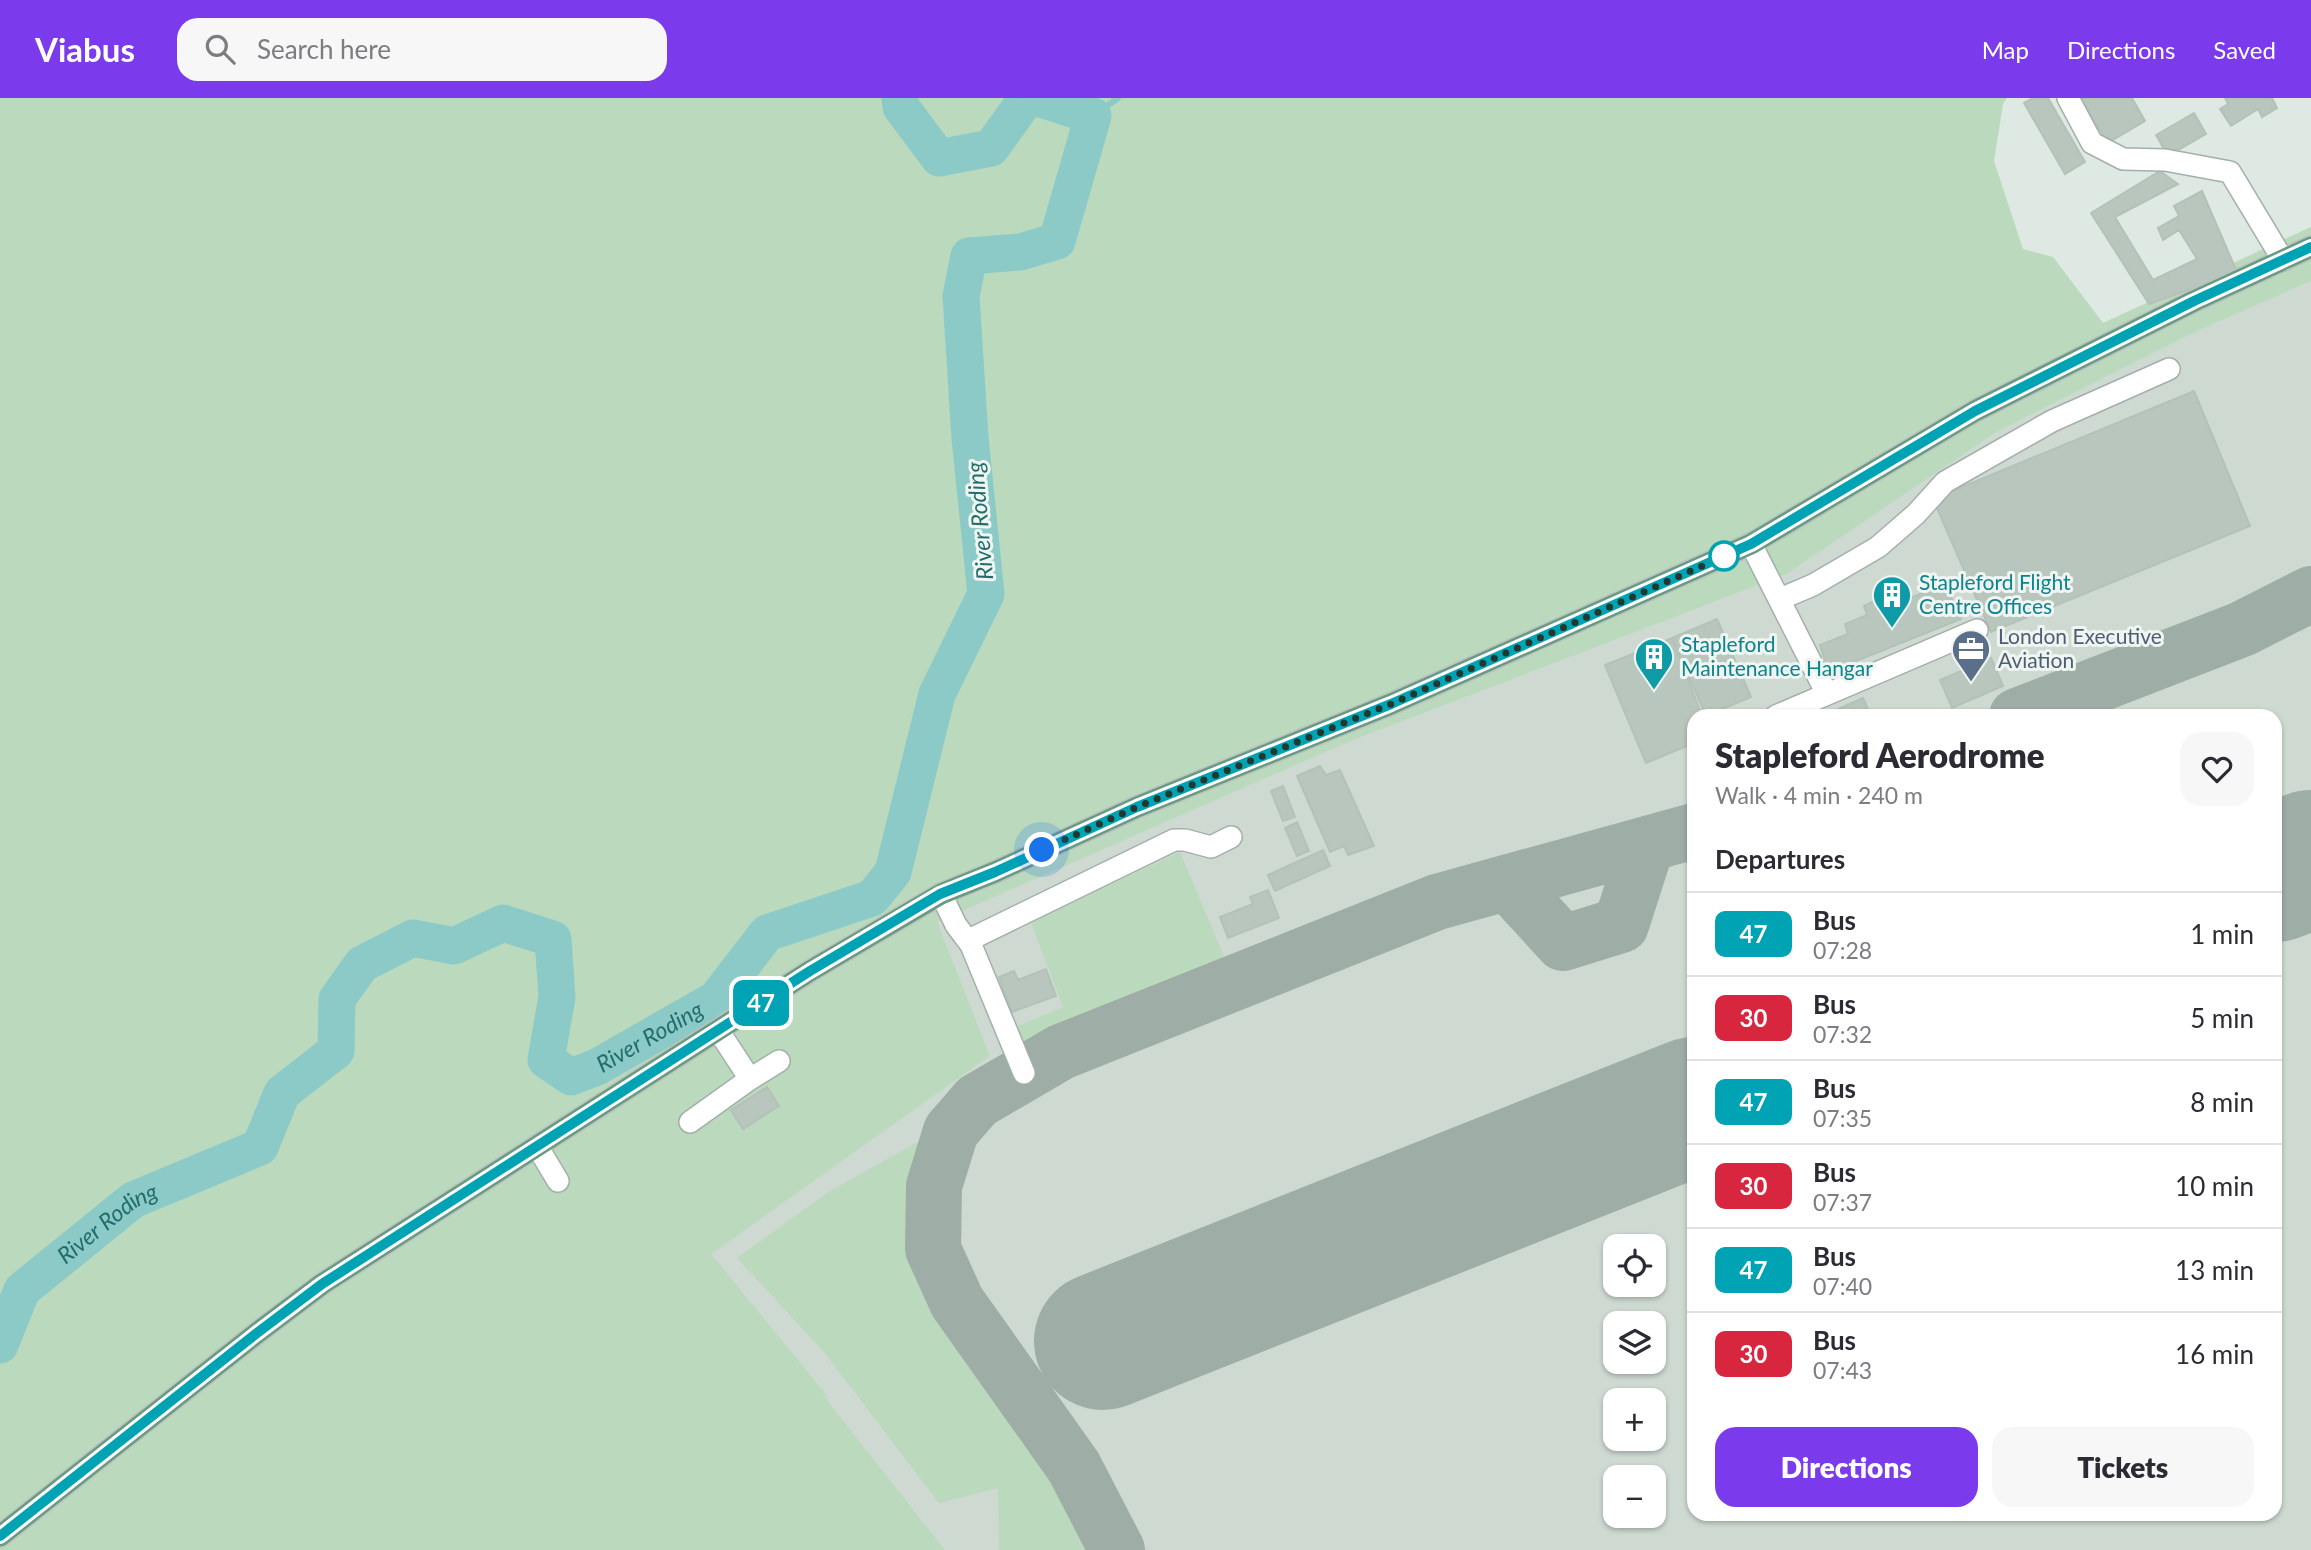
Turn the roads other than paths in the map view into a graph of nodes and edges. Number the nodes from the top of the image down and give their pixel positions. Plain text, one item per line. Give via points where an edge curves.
1 (2068, 98) edge
2 (2311, 247) edge
3 (2283, 260) junction
4 (2169, 369) dead end
5 (1751, 544) junction
6 (1780, 599) junction
7 (1977, 631) dead end
8 (1827, 694) junction
9 (1792, 709) edge
10 (1231, 837) dead end
11 (940, 894) junction
12 (971, 945) junction
13 (718, 1030) junction
14 (779, 1061) dead end
15 (1024, 1073) dead end
16 (750, 1079) junction
17 (690, 1122) dead end
18 (537, 1146) junction
19 (558, 1181) dead end
20 (0, 1536) edge

1 - 3 lane via 2092,143 2123,159 2165,160 2230,172
2 - 3 main road
3 - 5 main road via 1975,411
4 - 6 lane via 2052,421 1945,482 1878,547
5 - 6 lane
5 - 11 main road via 1391,704 1137,807
6 - 8 lane
7 - 8 lane
8 - 9 lane
10 - 12 lane via 1211,847 1174,840 975,937
11 - 12 lane
11 - 13 main road
12 - 15 lane
13 - 16 lane
13 - 18 main road
14 - 16 lane
16 - 17 lane
18 - 19 lane
18 - 20 main road via 322,1284

